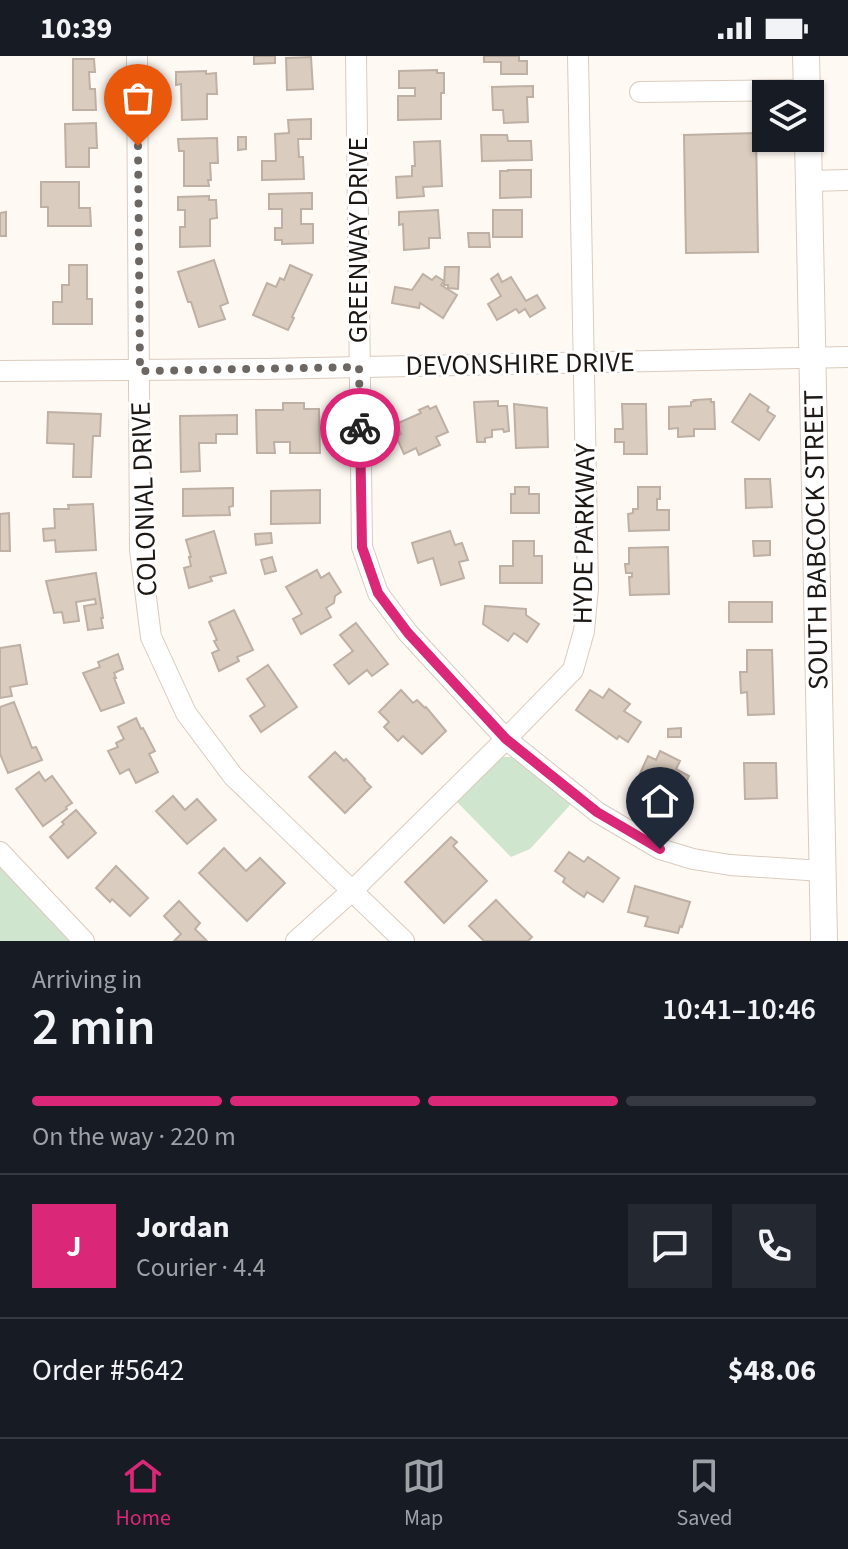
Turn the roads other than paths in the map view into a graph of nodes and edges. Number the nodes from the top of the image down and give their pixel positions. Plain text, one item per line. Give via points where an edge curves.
1 (137, 56) edge
2 (356, 56) edge
3 (578, 56) edge
4 (806, 56) edge
5 (807, 80) edge
6 (640, 92) dead end
7 (752, 92) edge
8 (808, 152) edge
9 (848, 180) edge
10 (809, 181) junction
11 (848, 357) edge
12 (812, 358) junction
13 (585, 362) junction
14 (359, 367) junction
15 (0, 371) edge
16 (140, 371) junction
17 (506, 739) junction
18 (0, 852) edge
19 (822, 871) junction
20 (353, 890) junction
21 (84, 941) edge
22 (296, 941) edge
23 (404, 941) edge
24 (824, 941) edge

1 - 16 street, COLONIAL DRIVE
2 - 14 street, GREENWAY DRIVE
3 - 13 street, HYDE PARKWAY
4 - 5 main road
6 - 7 street
8 - 10 main road, SOUTH BABCOCK STREET
9 - 10 street
10 - 12 main road, SOUTH BABCOCK STREET
11 - 12 street, DEVONSHIRE DRIVE
12 - 13 street, DEVONSHIRE DRIVE
12 - 19 main road, SOUTH BABCOCK STREET
13 - 14 street, DEVONSHIRE DRIVE
13 - 17 street, HYDE PARKWAY via 584,631 573,670
14 - 16 street, DEVONSHIRE DRIVE
14 - 17 street, GREENWAY DRIVE via 362,547 378,593
15 - 16 street, DEVONSHIRE DRIVE
16 - 20 street, COLONIAL DRIVE via 140,550 151,637 186,713 233,776
17 - 19 street, GREENWAY DRIVE via 597,812 660,849 725,864
17 - 20 street, HYDE PARKWAY
18 - 21 street
19 - 24 main road, SOUTH BABCOCK STREET
20 - 22 street, HYDE PARKWAY
20 - 23 street, COLONIAL DRIVE

